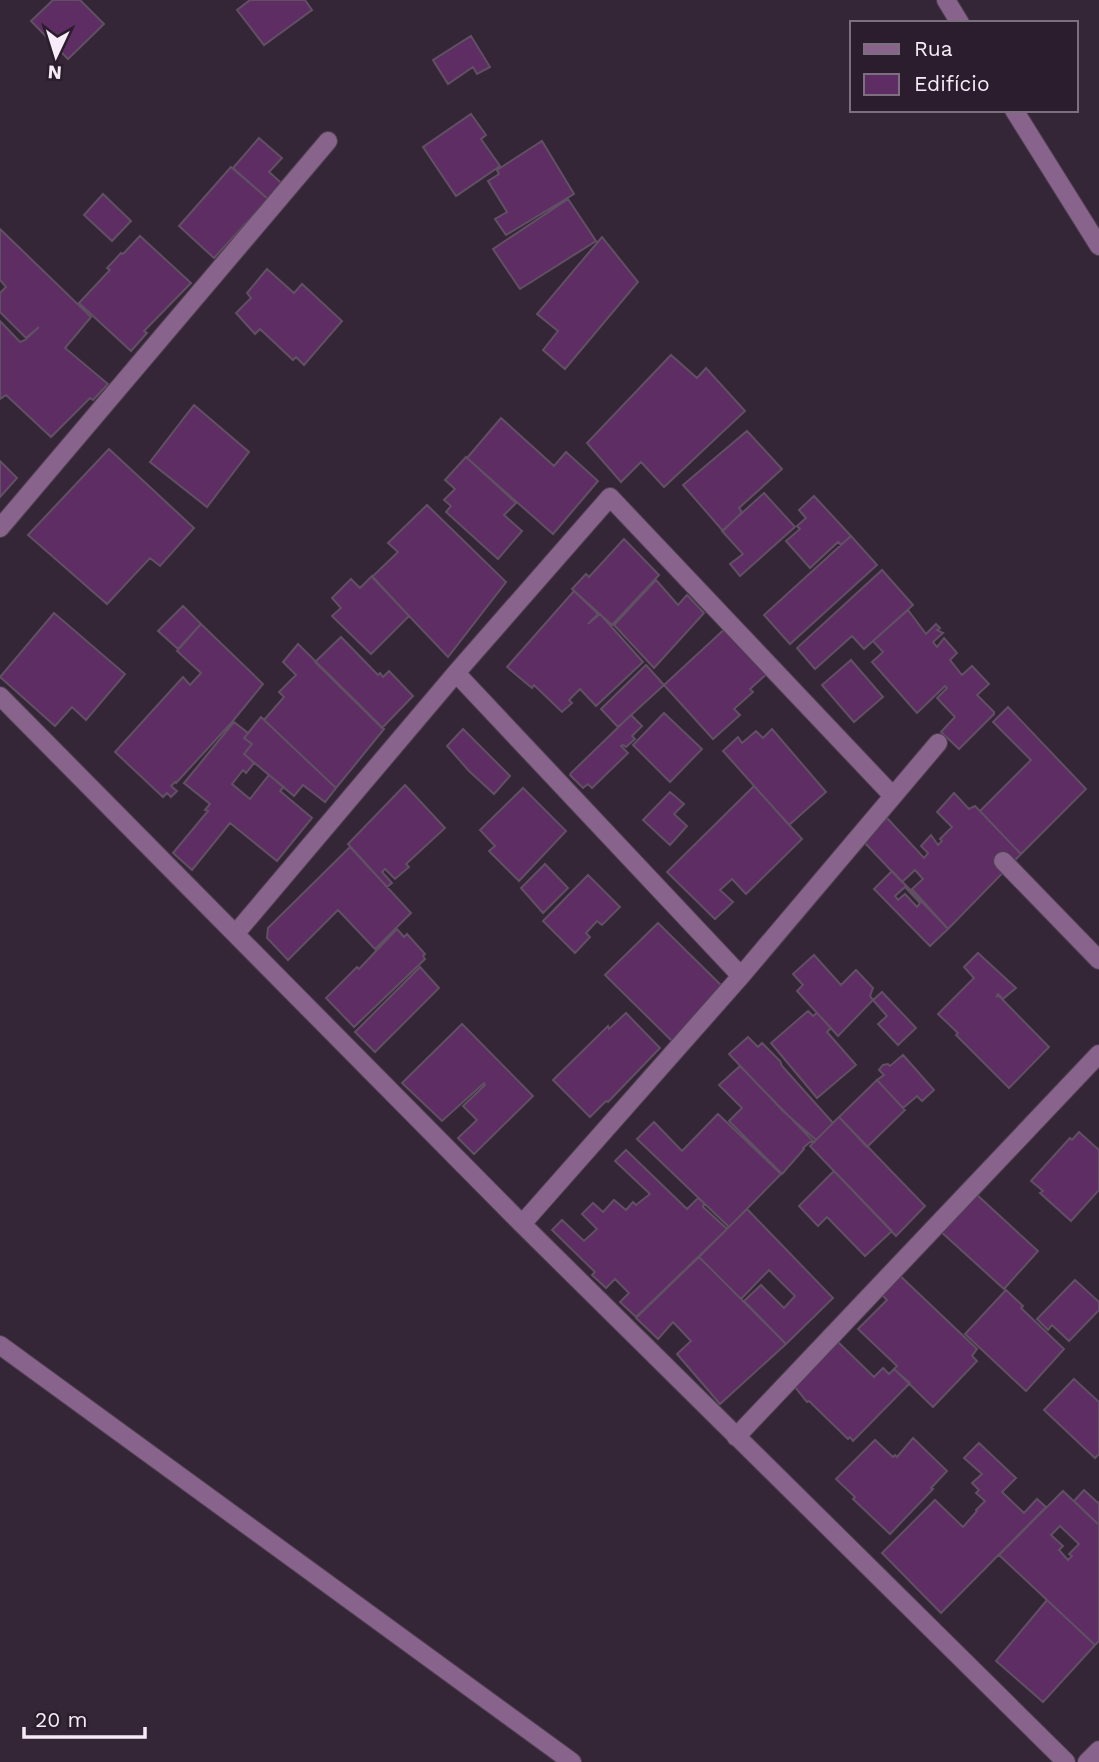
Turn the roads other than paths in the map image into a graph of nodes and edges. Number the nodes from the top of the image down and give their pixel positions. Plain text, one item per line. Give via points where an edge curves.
1 (946, 0) edge
2 (959, 21) edge
3 (1015, 112) edge
4 (328, 141) dead end
5 (1099, 246) edge
6 (0, 528) edge
7 (456, 673) junction
8 (0, 696) edge
9 (938, 743) dead end
10 (893, 796) junction
11 (1003, 861) dead end
12 (236, 933) junction
13 (1099, 960) edge
14 (741, 976) junction
15 (1099, 1054) edge
16 (522, 1224) junction
17 (0, 1345) edge
18 (736, 1437) junction
19 (1099, 1750) edge
20 (572, 1762) edge
21 (1066, 1762) edge
22 (1087, 1762) edge

1 - 2 street
3 - 5 street
4 - 6 street
7 - 10 street via 610,496
7 - 12 street
7 - 14 street
8 - 12 street
9 - 10 street
10 - 14 street
11 - 13 street
12 - 16 street
14 - 16 street
15 - 18 street
16 - 18 street
17 - 20 street
18 - 21 street
19 - 22 street

